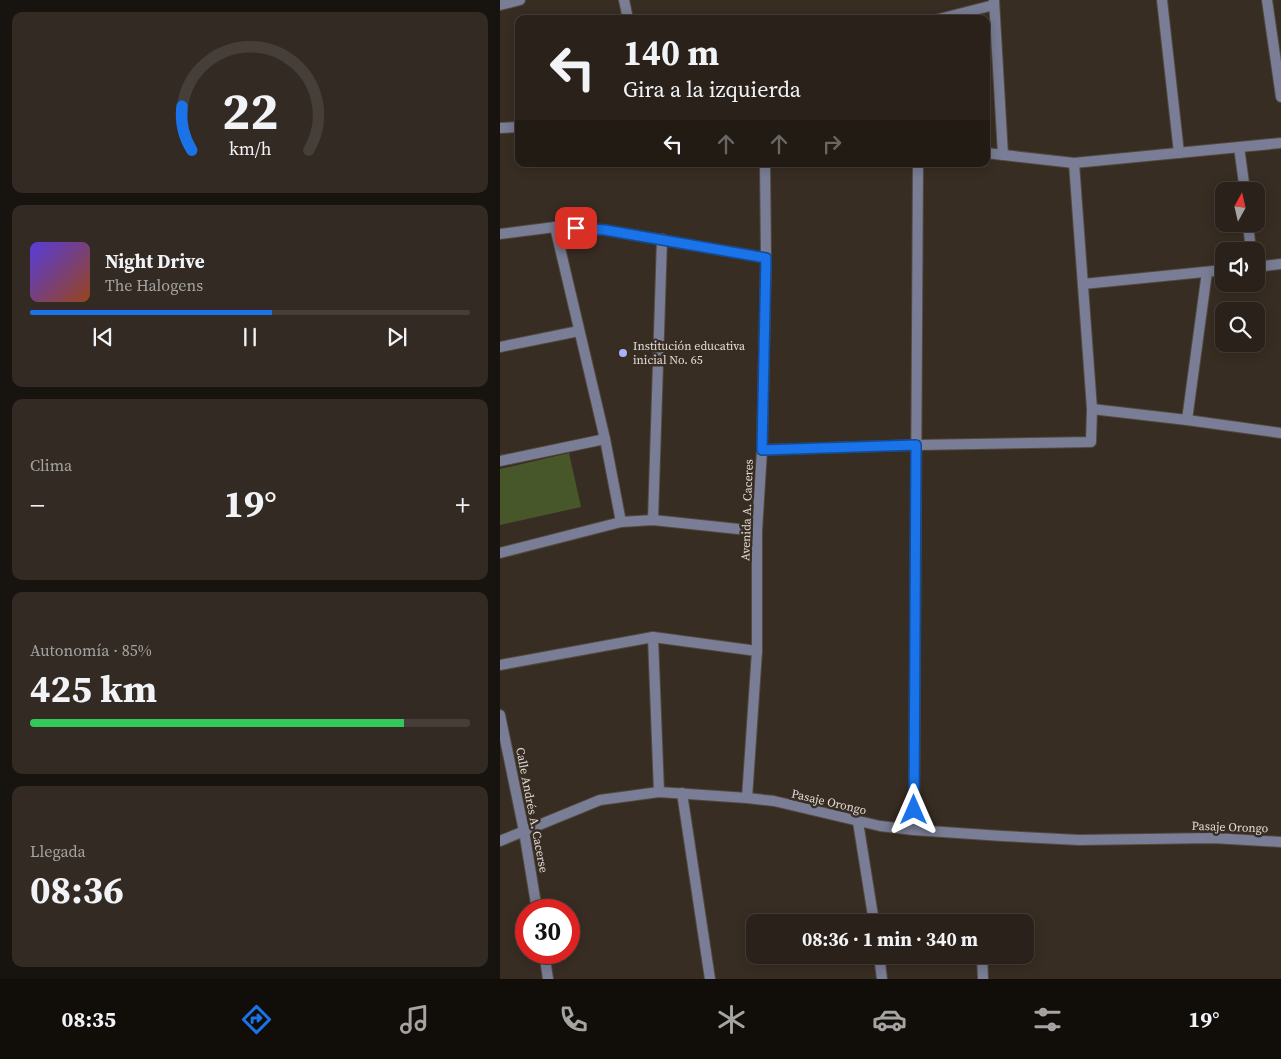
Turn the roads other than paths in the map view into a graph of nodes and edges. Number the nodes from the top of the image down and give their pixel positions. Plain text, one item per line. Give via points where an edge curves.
1 (520, 0) edge
2 (624, 0) edge
3 (1162, 0) edge
4 (1267, 0) edge
5 (994, 3) edge
6 (500, 5) edge
7 (627, 15) edge
8 (953, 15) edge
9 (1281, 97) edge
10 (515, 127) edge
11 (500, 128) edge
12 (1281, 143) edge
13 (1240, 147) junction
14 (1179, 153) junction
15 (990, 154) edge
16 (1002, 155) junction
17 (1074, 163) junction
18 (765, 167) edge
19 (918, 167) edge
20 (1243, 182) edge
21 (555, 227) junction
22 (500, 234) edge
23 (662, 240) junction
24 (766, 258) junction
25 (1281, 264) edge
26 (1265, 266) edge
27 (1215, 271) edge
28 (1206, 272) junction
29 (1083, 284) junction
30 (579, 331) junction
31 (500, 347) edge
32 (1092, 409) junction
33 (1187, 420) junction
34 (1281, 433) edge
35 (605, 439) junction
36 (916, 445) junction
37 (762, 450) junction
38 (500, 461) edge
39 (653, 520) junction
40 (621, 522) junction
41 (757, 531) junction
42 (500, 553) edge
43 (652, 637) junction
44 (757, 651) junction
45 (500, 666) edge
46 (500, 715) edge
47 (504, 754) edge
48 (659, 792) junction
49 (682, 793) junction
50 (747, 798) junction
51 (858, 822) junction
52 (914, 830) junction
53 (524, 831) junction
54 (500, 841) edge
55 (1281, 842) edge
56 (535, 899) edge
57 (873, 914) edge
58 (546, 964) edge
59 (880, 964) edge
60 (982, 964) edge
61 (548, 979) edge
62 (710, 979) edge
63 (882, 979) edge
64 (983, 979) edge

1 - 6 street
2 - 7 street
3 - 14 street
4 - 9 street
5 - 8 street
5 - 16 street
10 - 11 street
12 - 13 street
13 - 14 street
13 - 20 street
14 - 17 street
15 - 16 street
16 - 17 street
17 - 29 street
18 - 24 street, Avenida A. Caceres
19 - 36 street
21 - 22 street
21 - 23 street via 605,230
21 - 30 street
23 - 24 street
23 - 39 street
24 - 37 street, Avenida A. Caceres
25 - 26 street
27 - 28 street
28 - 29 street
28 - 33 street
29 - 32 street
30 - 31 street
30 - 35 street
32 - 33 street
32 - 36 street via 1091,442
33 - 34 street
35 - 38 street
35 - 40 street
36 - 37 street
36 - 52 street
37 - 41 street, Avenida A. Caceres
39 - 40 street
39 - 41 street
40 - 42 street
41 - 44 street, Avenida A. Caceres
43 - 44 street
43 - 45 street
43 - 48 street
44 - 50 street, Avenida A. Caceres
46 - 47 street, Calle Andrés A. Cacerse
47 - 53 street, Calle Andrés A. Cacerse
48 - 49 street, Pasaje Orongo
48 - 53 street, Pasaje Orongo via 600,800
49 - 50 street, Pasaje Orongo
49 - 62 street
50 - 51 street, Pasaje Orongo
51 - 52 street, Pasaje Orongo
51 - 57 street
52 - 55 street, Pasaje Orongo via 1079,840 1213,838
53 - 54 street, Pasaje Orongo
53 - 56 street, Calle Andrés A. Cacerse
58 - 61 street
59 - 63 street
60 - 64 street

